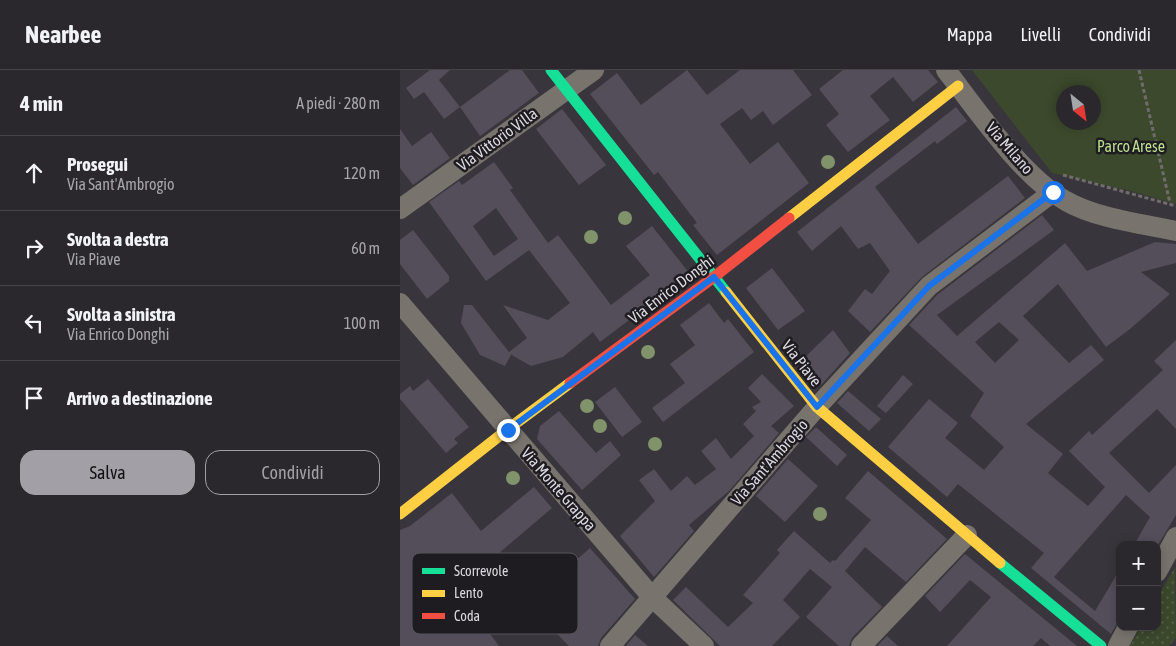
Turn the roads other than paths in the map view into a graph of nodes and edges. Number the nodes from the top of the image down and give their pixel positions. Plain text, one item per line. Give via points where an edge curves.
1 (550, 70) edge
2 (594, 70) edge
3 (946, 70) edge
4 (958, 86) junction
5 (566, 90) junction
6 (1054, 183) junction
7 (400, 209) edge
8 (1176, 230) edge
9 (714, 277) junction
10 (400, 303) edge
11 (817, 407) junction
12 (508, 430) junction
13 (400, 514) edge
14 (967, 536) junction
15 (1176, 537) edge
16 (1161, 565) edge
17 (652, 597) junction
18 (1126, 631) edge
19 (610, 646) edge
20 (704, 646) edge
21 (861, 646) edge
22 (1101, 646) edge
23 (1118, 646) edge

1 - 5 street, Via Piave
2 - 5 street, Via Vittorio Villa
3 - 4 street, Via Milano
4 - 6 street, Via Milano via 1006,147 1034,176
4 - 9 street, Via Enrico Donghi
5 - 7 street, Via Vittorio Villa
5 - 9 street, Via Piave
6 - 8 street, Via Milano via 1066,202 1083,209
6 - 11 street, Via Sant'Ambrogio via 929,286
9 - 11 street, Via Piave
9 - 12 street, Via Enrico Donghi
10 - 12 street, Via Monte Grappa
11 - 14 street, Via Piave
11 - 17 street, Via Sant'Ambrogio
12 - 13 street, Via Enrico Donghi
12 - 17 street, Via Monte Grappa
14 - 21 street
14 - 22 street, Via Piave
15 - 16 street
17 - 19 street, Via Sant'Ambrogio
17 - 20 street, Via Monte Grappa
18 - 23 street

